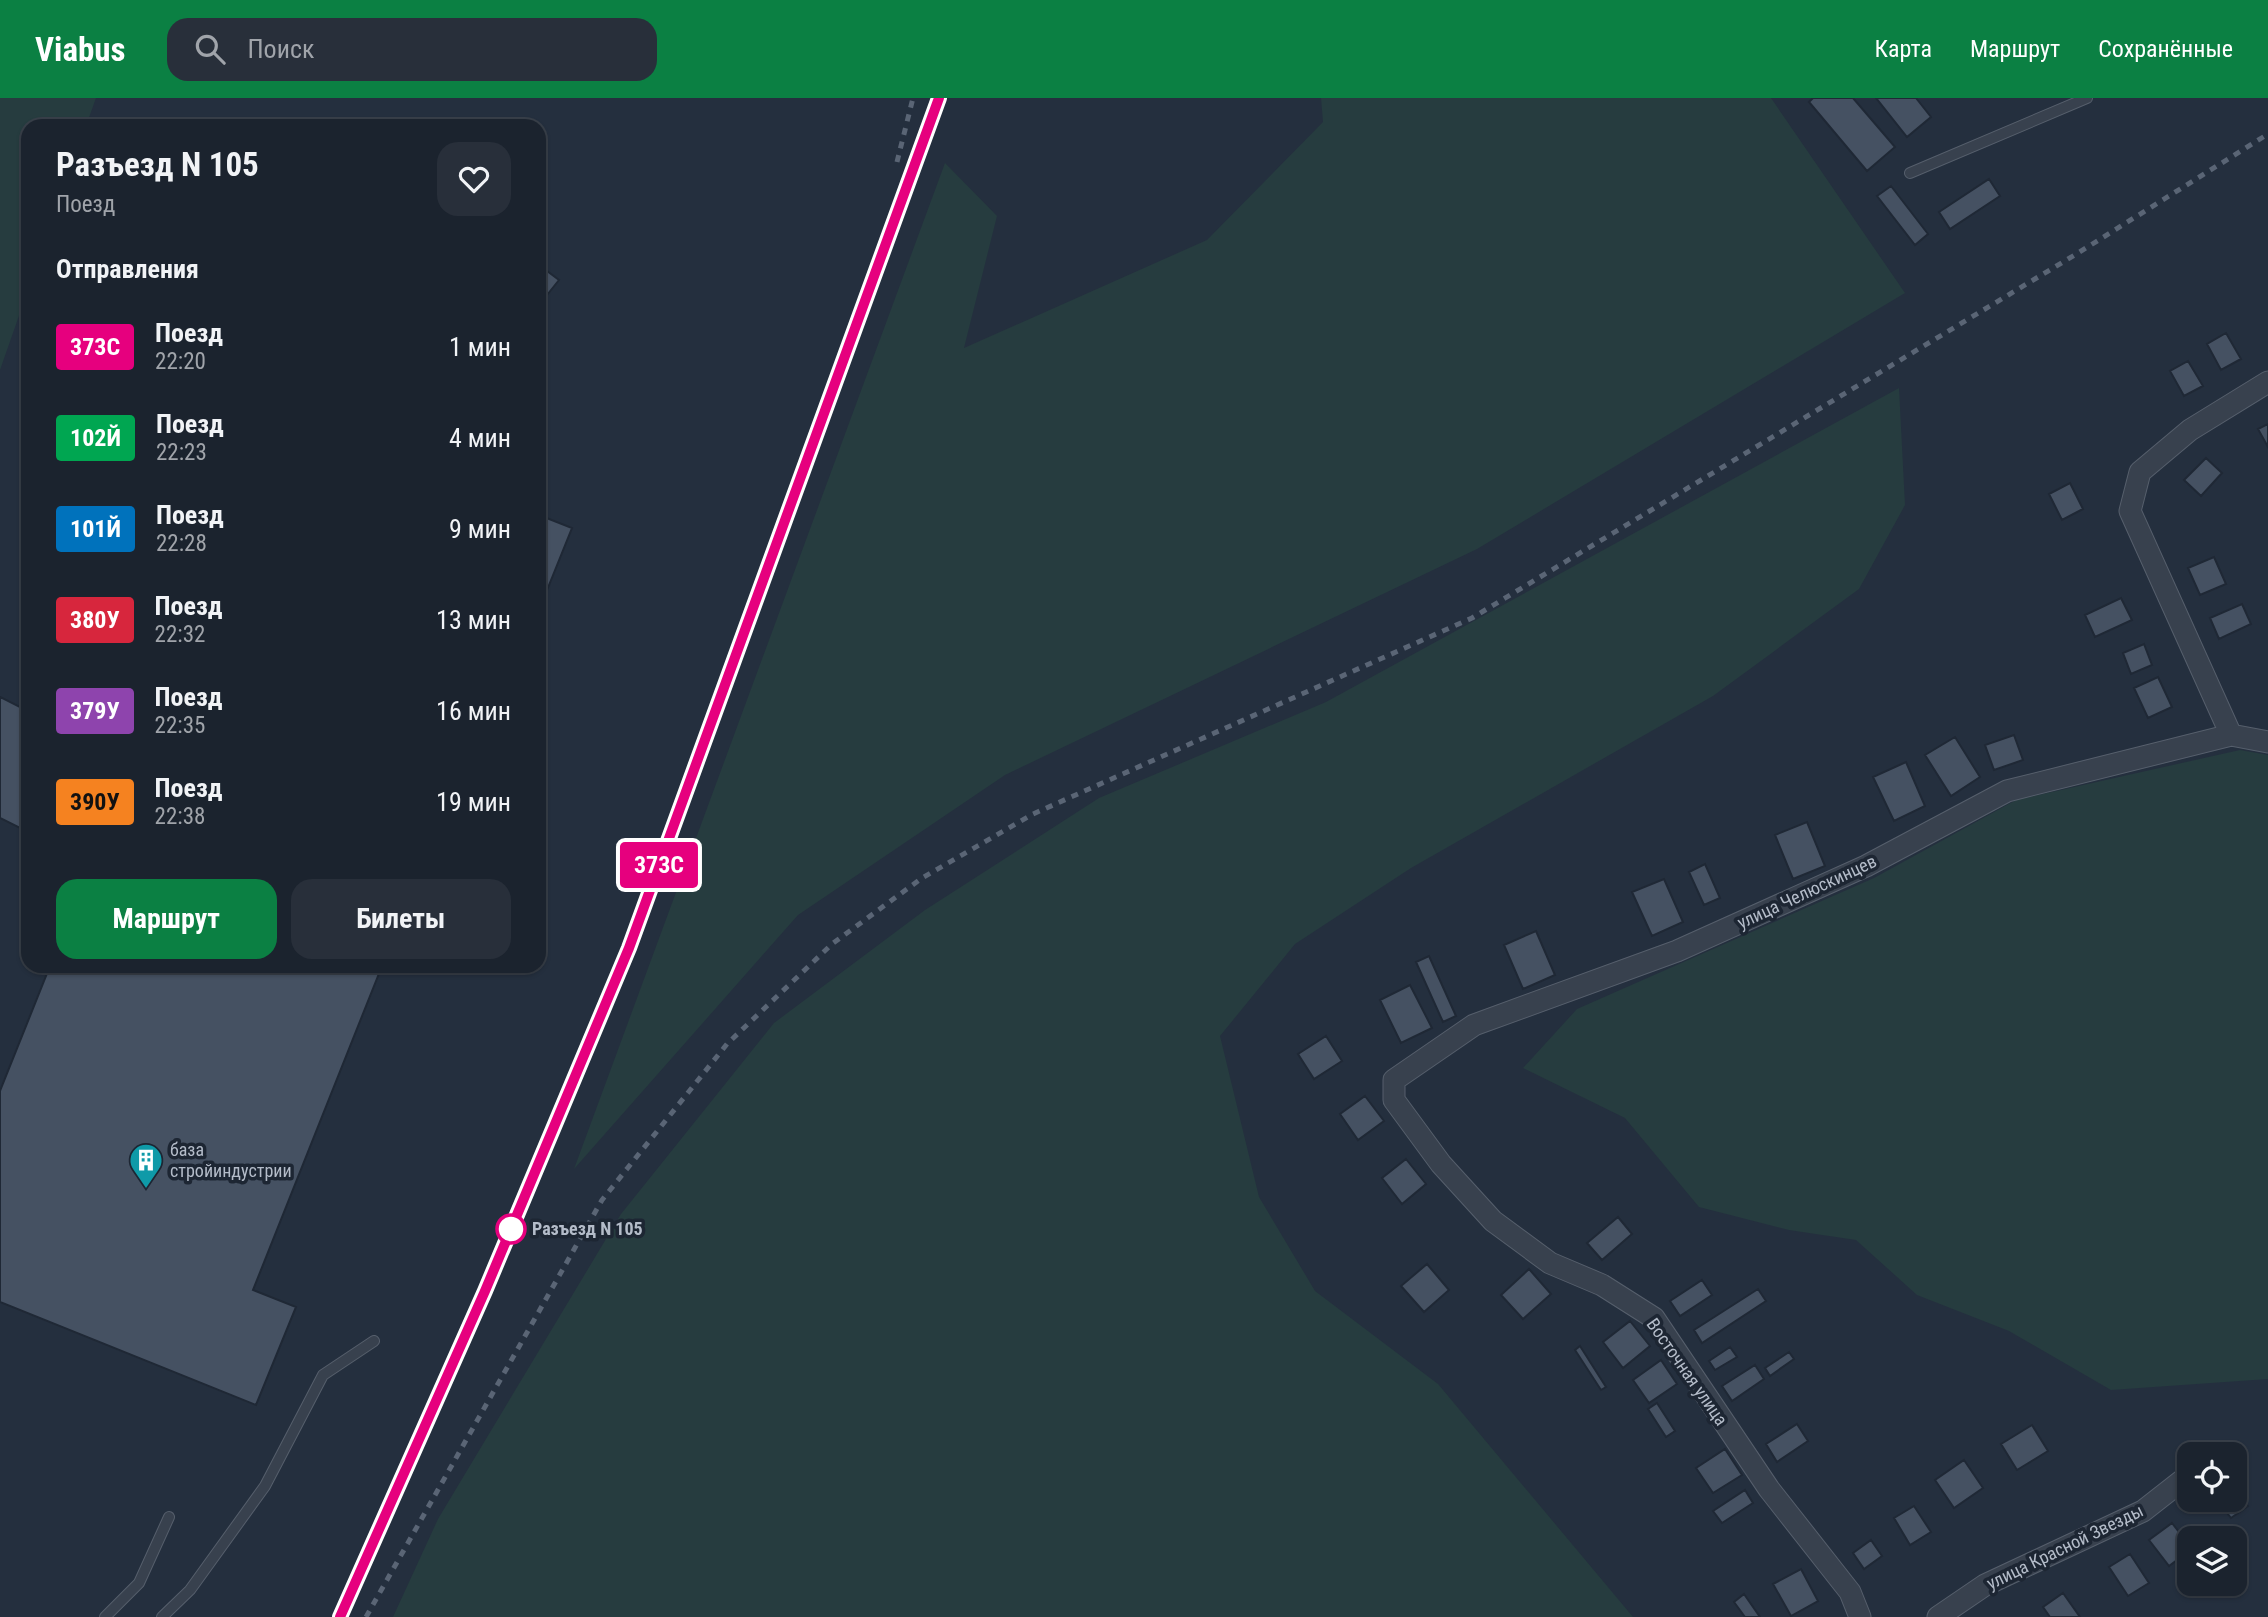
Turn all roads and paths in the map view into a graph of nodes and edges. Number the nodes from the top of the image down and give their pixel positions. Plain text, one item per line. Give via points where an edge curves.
1 (2087, 98) edge
2 (1910, 173) dead end
3 (2268, 383) edge
4 (2231, 735) junction
5 (2268, 742) edge
6 (1394, 1080) joint
7 (374, 1341) dead end
8 (2177, 1484) edge
9 (169, 1517) dead end
10 (105, 1617) edge
11 (162, 1617) edge
12 (1860, 1617) edge
13 (1938, 1617) edge

1 - 2 lane
3 - 4 street via 2190,430 2140,472 2130,511
4 - 5 street, улица Челюскинцев
4 - 6 street, улица Челюскинцев via 2007,791 1866,866 1676,951 1474,1025
6 - 12 street, Восточная улица via 1394,1100 1441,1164 1493,1221 1550,1263 1602,1285 1654,1318 1769,1489 1850,1592
7 - 11 lane via 323,1375 265,1486 190,1590
8 - 13 street, улица Красной Звезды via 2143,1511 1985,1585
9 - 10 lane via 139,1583

